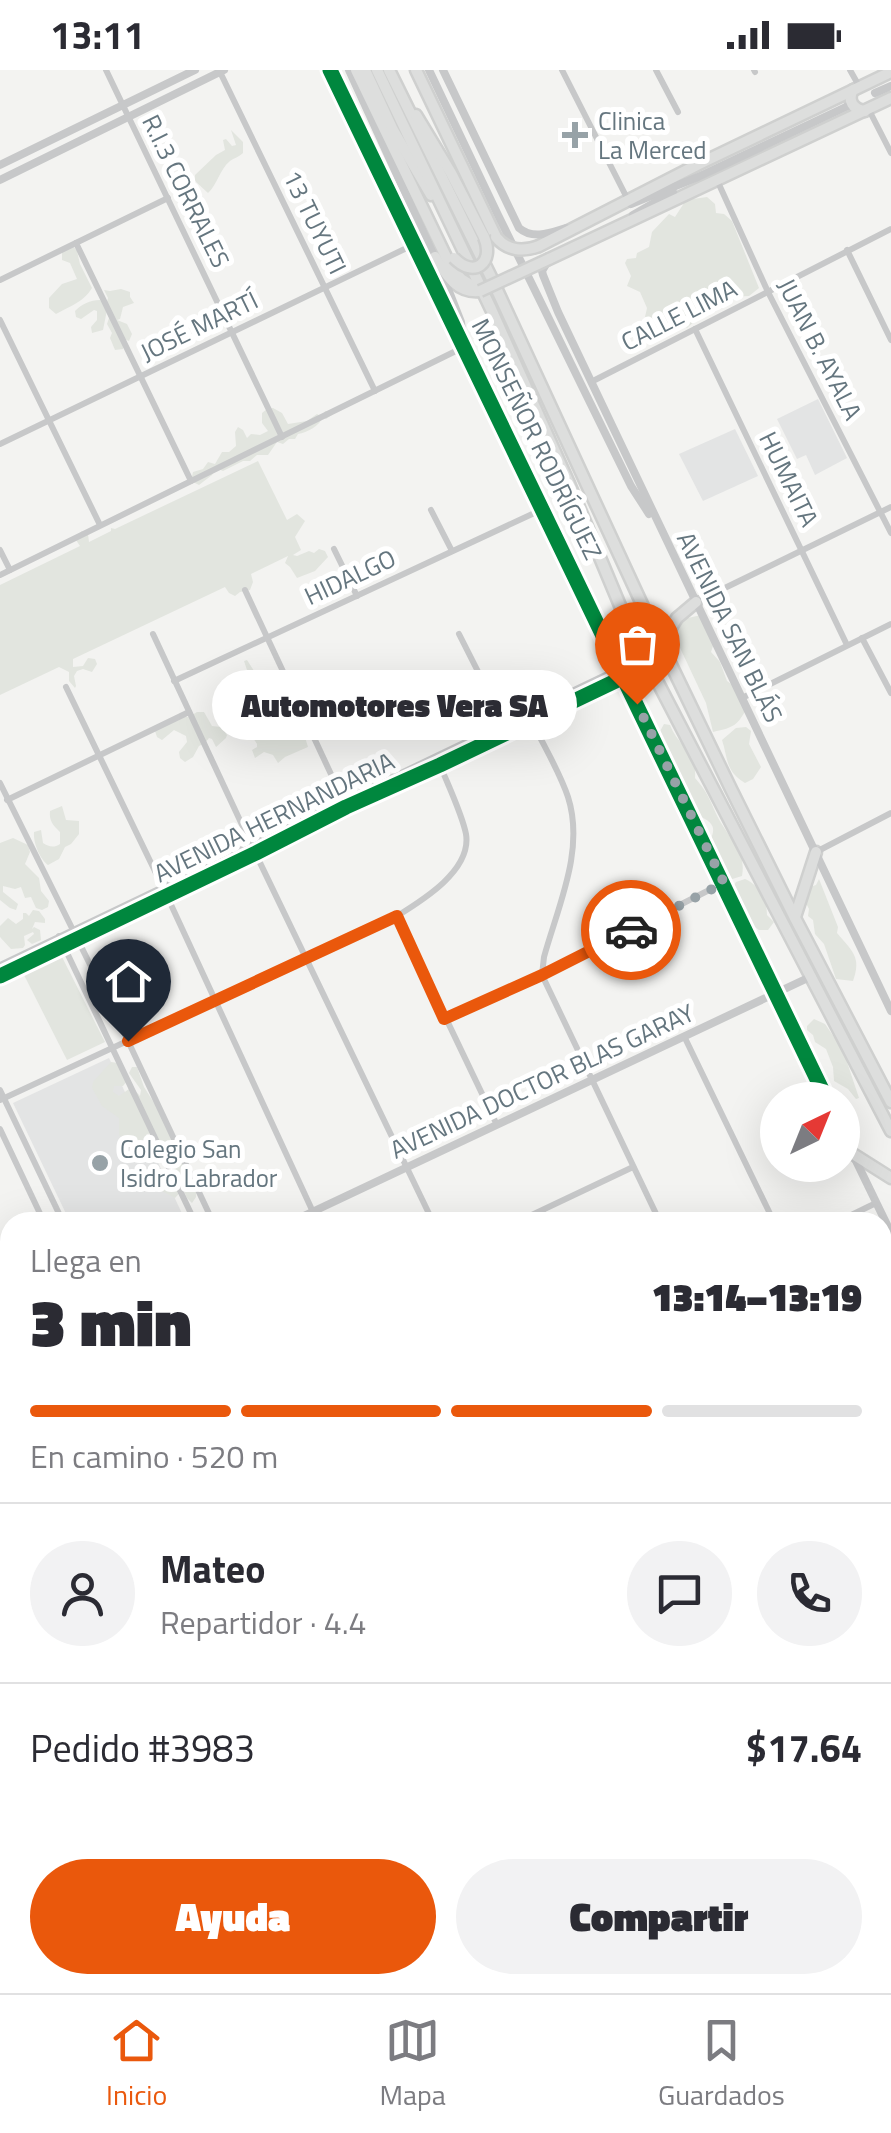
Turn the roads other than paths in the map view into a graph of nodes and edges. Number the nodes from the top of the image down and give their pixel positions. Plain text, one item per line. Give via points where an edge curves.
1 (106, 70) edge
2 (194, 70) edge
3 (330, 70) edge
4 (352, 70) edge
5 (365, 70) edge
6 (377, 70) edge
7 (389, 70) edge
8 (443, 70) edge
9 (562, 70) edge
10 (656, 70) edge
11 (850, 70) edge
12 (221, 71) edge
13 (421, 72) edge
14 (891, 72) edge
15 (891, 86) edge
16 (858, 87) junction
17 (398, 89) junction
18 (875, 93) junction
19 (891, 98) edge
20 (852, 104) junction
21 (123, 105) junction
22 (869, 109) junction
23 (678, 112) dead end
24 (129, 117) junction
25 (891, 153) edge
26 (0, 166) edge
27 (698, 177) junction
28 (0, 180) edge
29 (716, 180) junction
30 (168, 198) junction
31 (628, 200) junction
32 (422, 208) junction
33 (444, 212) junction
34 (582, 224) junction
35 (891, 229) edge
36 (490, 237) junction
37 (590, 240) junction
38 (76, 243) junction
39 (416, 243) junction
40 (846, 250) junction
41 (435, 257) junction
42 (549, 259) junction
43 (0, 280) edge
44 (325, 287) junction
45 (480, 291) junction
46 (768, 292) junction
47 (0, 320) edge
48 (695, 329) junction
49 (232, 332) junction
50 (891, 340) edge
51 (464, 344) junction
52 (141, 376) junction
53 (591, 382) junction
54 (374, 391) junction
55 (50, 420) junction
56 (282, 437) junction
57 (0, 444) edge
58 (191, 481) junction
59 (891, 507) edge
60 (543, 509) junction
61 (432, 510) dead end
62 (880, 512) junction
63 (100, 526) junction
64 (891, 534) edge
65 (665, 540) junction
66 (334, 549) dead end
67 (0, 550) edge
68 (801, 550) junction
69 (452, 552) junction
70 (10, 570) junction
71 (0, 575) edge
72 (244, 590) dead end
73 (357, 596) junction
74 (696, 602) junction
75 (891, 624) edge
76 (153, 634) dead end
77 (459, 634) dead end
78 (267, 638) junction
79 (862, 638) junction
80 (662, 644) junction
81 (847, 646) junction
82 (622, 672) junction
83 (174, 681) junction
84 (66, 687) dead end
85 (891, 693) edge
86 (742, 698) junction
87 (190, 712) junction
88 (528, 712) junction
89 (532, 721) junction
90 (504, 723) junction
91 (99, 756) junction
92 (436, 756) junction
93 (440, 765) junction
94 (0, 783) edge
95 (8, 800) junction
96 (344, 803) junction
97 (891, 814) edge
98 (251, 844) junction
99 (816, 852) junction
100 (256, 853) junction
101 (724, 883) junction
102 (163, 887) junction
103 (167, 896) junction
104 (397, 916) junction
105 (795, 918) junction
106 (73, 930) junction
107 (59, 936) junction
108 (78, 939) junction
109 (63, 946) junction
110 (307, 958) junction
111 (0, 965) edge
112 (542, 975) junction
113 (0, 976) edge
114 (810, 977) junction
115 (776, 992) junction
116 (215, 1001) junction
117 (891, 1012) edge
118 (444, 1019) junction
119 (684, 1036) junction
120 (128, 1041) junction
121 (112, 1048) junction
122 (590, 1080) junction
123 (819, 1082) edge
124 (0, 1090) edge
125 (2, 1099) edge
126 (891, 1102) edge
127 (497, 1125) junction
128 (0, 1129) edge
129 (891, 1132) edge
130 (860, 1158) edge
131 (633, 1167) junction
132 (407, 1168) junction
133 (860, 1169) edge
134 (891, 1178) edge
135 (876, 1203) junction
136 (204, 1204) junction
137 (190, 1210) joint
138 (542, 1210) joint
139 (39, 1212) edge
140 (58, 1212) edge
141 (208, 1212) edge
142 (313, 1212) joint
143 (429, 1212) edge
144 (538, 1212) edge
145 (655, 1212) edge
146 (769, 1212) edge
147 (857, 1212) edge
148 (880, 1212) edge

1 - 21 street, R.I.3 CORRALES
2 - 21 street
3 - 39 street, MONSEÑOR RODRÍGUEZ
4 - 32 highway
4 - 41 street
5 - 33 highway via 402,148
6 - 33 highway
7 - 17 highway
8 - 34 street via 520,228 534,235
9 - 31 street
10 - 23 street
11 - 16 street
12 - 24 street
12 - 44 street, 13 TUYUTI
13 - 36 highway
13 - 65 street via 631,486
14 - 16 highway
15 - 18 street
16 - 18 highway
16 - 20 highway
16 - 31 highway
17 - 36 highway
17 - 80 highway
18 - 22 highway
19 - 22 highway
20 - 22 highway
20 - 27 street
21 - 24 street, R.I.3 CORRALES
21 - 26 street
22 - 25 street
22 - 29 highway
24 - 28 street
24 - 30 street, R.I.3 CORRALES
27 - 34 street
27 - 37 street
29 - 37 highway
29 - 46 street, JUAN B. AYALA
30 - 38 street
30 - 49 street, R.I.3 CORRALES
31 - 34 highway
32 - 36 highway, bridge via 460,265 488,258
32 - 45 highway via 460,279
33 - 114 highway via 629,626
34 - 36 highway, bridge via 529,250
35 - 40 street, CALLE LIMA
37 - 42 highway
38 - 43 street
38 - 52 street
39 - 44 street, JOSÉ MARTÍ
39 - 51 street, MONSEÑOR RODRÍGUEZ
40 - 46 street, CALLE LIMA
40 - 50 street
41 - 45 highway via 455,284
41 - 51 street
42 - 45 highway, bridge
42 - 53 street, AVENIDA SAN BLÁS via 544,279
44 - 49 street, JOSÉ MARTÍ
44 - 54 street, 13 TUYUTI
46 - 48 street, CALLE LIMA
46 - 62 street, JUAN B. AYALA
47 - 55 street
48 - 53 street, CALLE LIMA
48 - 68 street, HUMAITA
49 - 52 street, JOSÉ MARTÍ
49 - 56 street, R.I.3 CORRALES
51 - 54 street
51 - 60 street, MONSEÑOR RODRÍGUEZ
52 - 55 street, JOSÉ MARTÍ
52 - 58 street
53 - 65 street, AVENIDA SAN BLÁS
54 - 56 street
55 - 57 street, JOSÉ MARTÍ
55 - 63 street
56 - 58 street
58 - 63 street
59 - 62 street
60 - 69 street, HIDALGO
60 - 82 street, MONSEÑOR RODRÍGUEZ
61 - 69 street
62 - 64 street, JUAN B. AYALA
62 - 68 street
63 - 70 street
65 - 74 street, AVENIDA SAN BLÁS
66 - 73 street
67 - 70 street
68 - 74 street
68 - 81 street, HUMAITA
69 - 73 street, HIDALGO
70 - 71 street
72 - 78 street
73 - 78 street, HIDALGO
74 - 80 highway
74 - 86 street, AVENIDA SAN BLÁS
75 - 79 street
76 - 83 street
77 - 90 street
78 - 83 street, HIDALGO
78 - 96 street
79 - 81 street
79 - 85 street
80 - 105 highway
81 - 86 street
82 - 88 street, AVENIDA HERNANDARIA
82 - 89 street, AVENIDA HERNANDARIA
82 - 101 street, MONSEÑOR RODRÍGUEZ
83 - 87 street
84 - 91 street
86 - 99 street, AVENIDA SAN BLÁS
87 - 91 street
87 - 98 street
88 - 89 street
88 - 90 street, AVENIDA HERNANDARIA
89 - 93 street, AVENIDA HERNANDARIA
89 - 112 street via 574,820 574,849
90 - 92 street, AVENIDA HERNANDARIA
91 - 95 street
91 - 102 street
92 - 93 street
92 - 96 street, AVENIDA HERNANDARIA
93 - 96 street, AVENIDA HERNANDARIA
93 - 104 street via 465,848 436,892
94 - 95 street
95 - 106 street
96 - 98 street, AVENIDA HERNANDARIA
96 - 100 street, AVENIDA HERNANDARIA
97 - 99 street
98 - 100 street
98 - 102 street, AVENIDA HERNANDARIA
99 - 105 highway
99 - 117 street, AVENIDA SAN BLÁS
100 - 103 street, AVENIDA HERNANDARIA
100 - 110 street
101 - 112 street
101 - 115 street, MONSEÑOR RODRÍGUEZ
102 - 103 street
102 - 106 street, AVENIDA HERNANDARIA
103 - 108 street, AVENIDA HERNANDARIA
103 - 116 street
104 - 110 street
104 - 118 street
105 - 126 highway
106 - 107 street, AVENIDA HERNANDARIA
106 - 108 street
107 - 109 street
107 - 111 street, AVENIDA HERNANDARIA
108 - 109 street, AVENIDA HERNANDARIA
108 - 120 street
109 - 113 street, AVENIDA HERNANDARIA
109 - 121 street
110 - 116 street
110 - 132 street
112 - 118 street
112 - 122 street
114 - 115 street, AVENIDA DOCTOR BLAS GARAY
114 - 129 highway
115 - 119 street, AVENIDA DOCTOR BLAS GARAY
115 - 123 street, MONSEÑOR RODRÍGUEZ
116 - 120 street
116 - 142 street
118 - 127 street
119 - 122 street, AVENIDA DOCTOR BLAS GARAY
119 - 146 street
120 - 121 street
120 - 136 street
121 - 125 street
121 - 137 street
122 - 127 street, AVENIDA DOCTOR BLAS GARAY
122 - 131 street
124 - 125 street
125 - 140 street
127 - 132 street, AVENIDA DOCTOR BLAS GARAY
128 - 139 street
130 - 134 highway
131 - 138 street
131 - 145 street
132 - 142 street, AVENIDA DOCTOR BLAS GARAY
132 - 143 street
133 - 135 street
135 - 147 street
135 - 148 street
136 - 137 street
136 - 141 street
138 - 144 street

